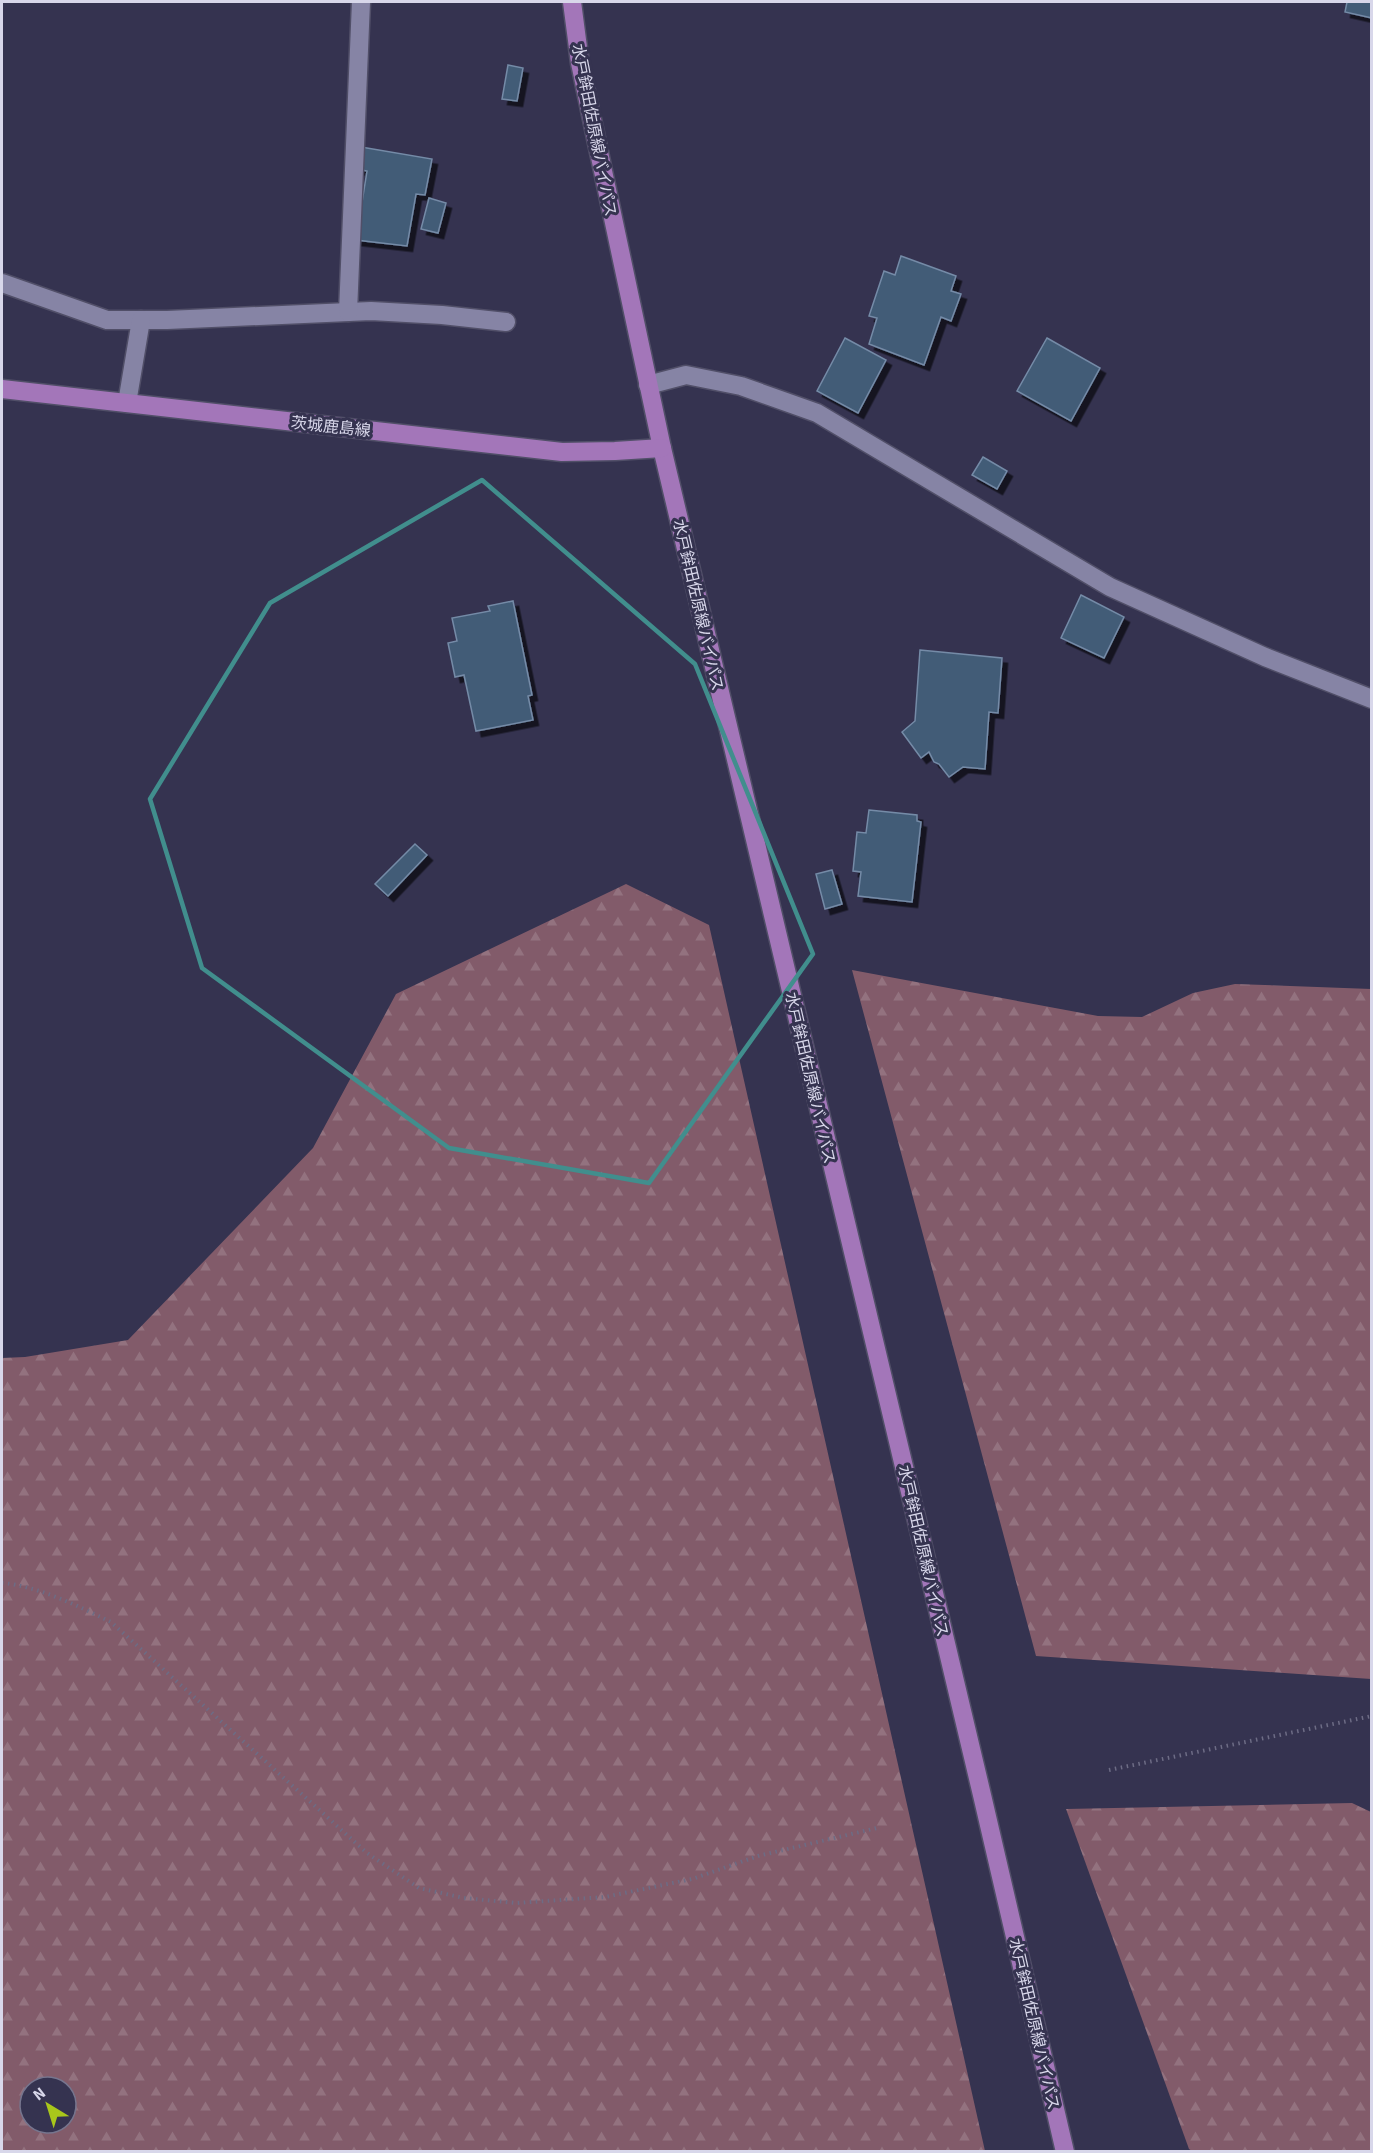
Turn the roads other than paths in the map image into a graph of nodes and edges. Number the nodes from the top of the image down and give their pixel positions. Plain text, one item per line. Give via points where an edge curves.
1 (361, 2) edge
2 (573, 2) edge
3 (2, 283) edge
4 (348, 312) junction
5 (141, 320) junction
6 (506, 322) dead end
7 (648, 385) junction
8 (2, 389) edge
9 (127, 403) junction
10 (662, 448) junction
11 (1371, 699) edge
12 (1065, 2151) edge

1 - 4 street
2 - 7 main road, 水戸鉾田佐原線バイパス via 580,63
3 - 5 street via 107,320
4 - 5 street
4 - 6 street
5 - 9 street
7 - 10 main road, 水戸鉾田佐原線バイパス
7 - 11 street via 686,375 741,386 817,413 1110,587 1265,657
8 - 9 main road, 茨城鹿島線
9 - 10 main road, 茨城鹿島線 via 562,452
10 - 12 main road, 水戸鉾田佐原線バイパス

